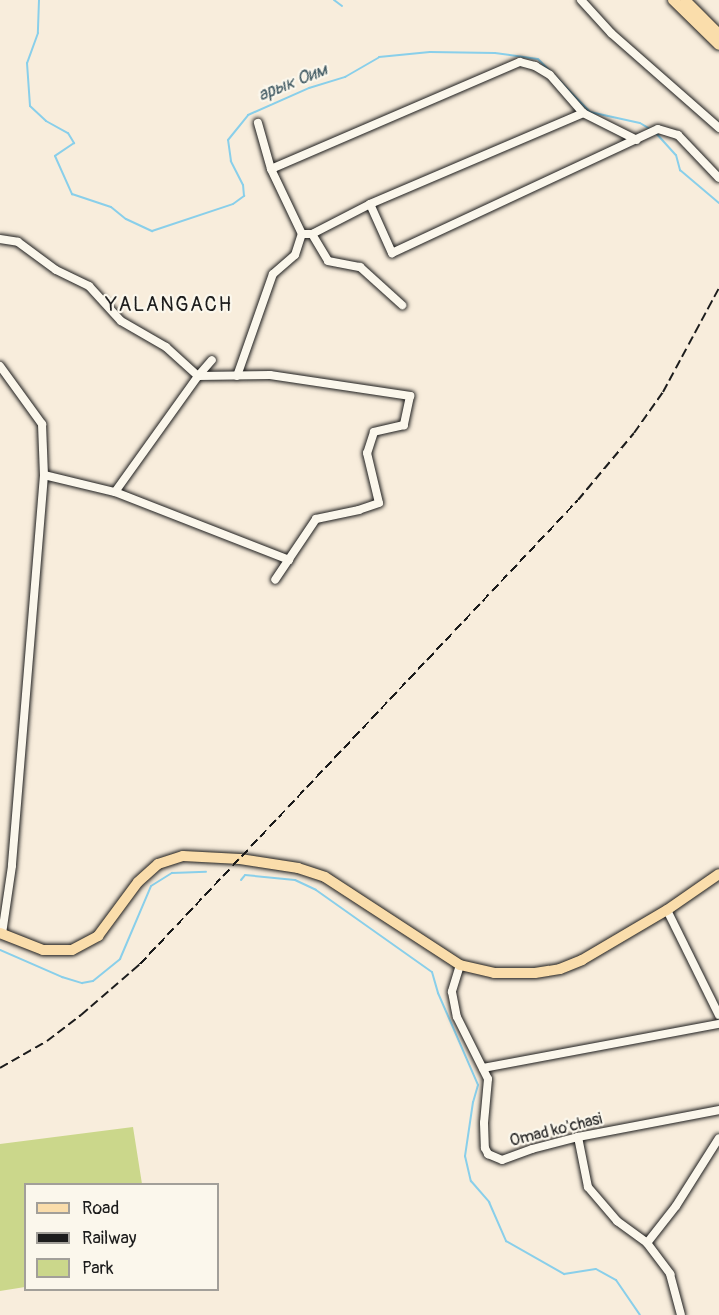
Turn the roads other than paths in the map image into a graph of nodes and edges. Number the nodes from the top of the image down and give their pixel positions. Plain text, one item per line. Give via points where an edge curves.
1 (581, 0) edge
2 (673, 0) edge
3 (685, 0) edge
4 (719, 34) edge
5 (719, 45) edge
6 (583, 113) junction
7 (258, 123) dead end
8 (719, 128) edge
9 (639, 139) junction
10 (271, 169) junction
11 (719, 178) edge
12 (370, 204) junction
13 (302, 234) junction
14 (312, 234) junction
15 (0, 239) edge
16 (402, 305) dead end
17 (212, 360) dead end
18 (0, 366) edge
19 (198, 376) junction
20 (237, 376) junction
21 (44, 474) junction
22 (115, 492) junction
23 (289, 560) junction
24 (275, 580) dead end
25 (719, 874) edge
26 (667, 910) junction
27 (1, 933) edge
28 (460, 965) junction
29 (719, 1015) edge
30 (719, 1024) edge
31 (483, 1068) junction
32 (719, 1110) edge
33 (578, 1137) junction
34 (719, 1138) edge
35 (647, 1242) junction
36 (681, 1315) edge

1 - 8 street via 611,33
2 - 5 main road
3 - 4 main road
6 - 9 street
6 - 10 street via 550,75 520,62
6 - 12 street
7 - 10 street
9 - 11 street via 658,129 678,135
9 - 12 street via 546,178 392,253
10 - 13 street
12 - 14 street
13 - 14 street
13 - 20 street via 295,255 273,274
14 - 16 street via 328,261 360,267
15 - 19 street via 18,242 56,270 89,286 121,321 166,347
17 - 19 street
18 - 21 street via 42,424
19 - 20 street
19 - 22 street
20 - 23 street via 270,375 410,396 404,425 374,432 367,453 379,502 316,519
21 - 22 street
21 - 27 street via 12,866
22 - 23 street
23 - 24 street
25 - 26 main road
26 - 28 main road via 560,969 514,974
26 - 29 street
27 - 28 main road via 43,950 63,951 82,946 104,929 151,869 175,858 199,856 264,862 325,877
28 - 31 street, Omad ko'chasi via 452,992 458,1017
30 - 31 street
31 - 33 street, Omad ko'chasi via 488,1079 484,1123 488,1154 502,1160
32 - 33 street, Omad ko'chasi
33 - 35 street via 588,1187 617,1221
34 - 35 street via 676,1206
35 - 36 street via 670,1274

